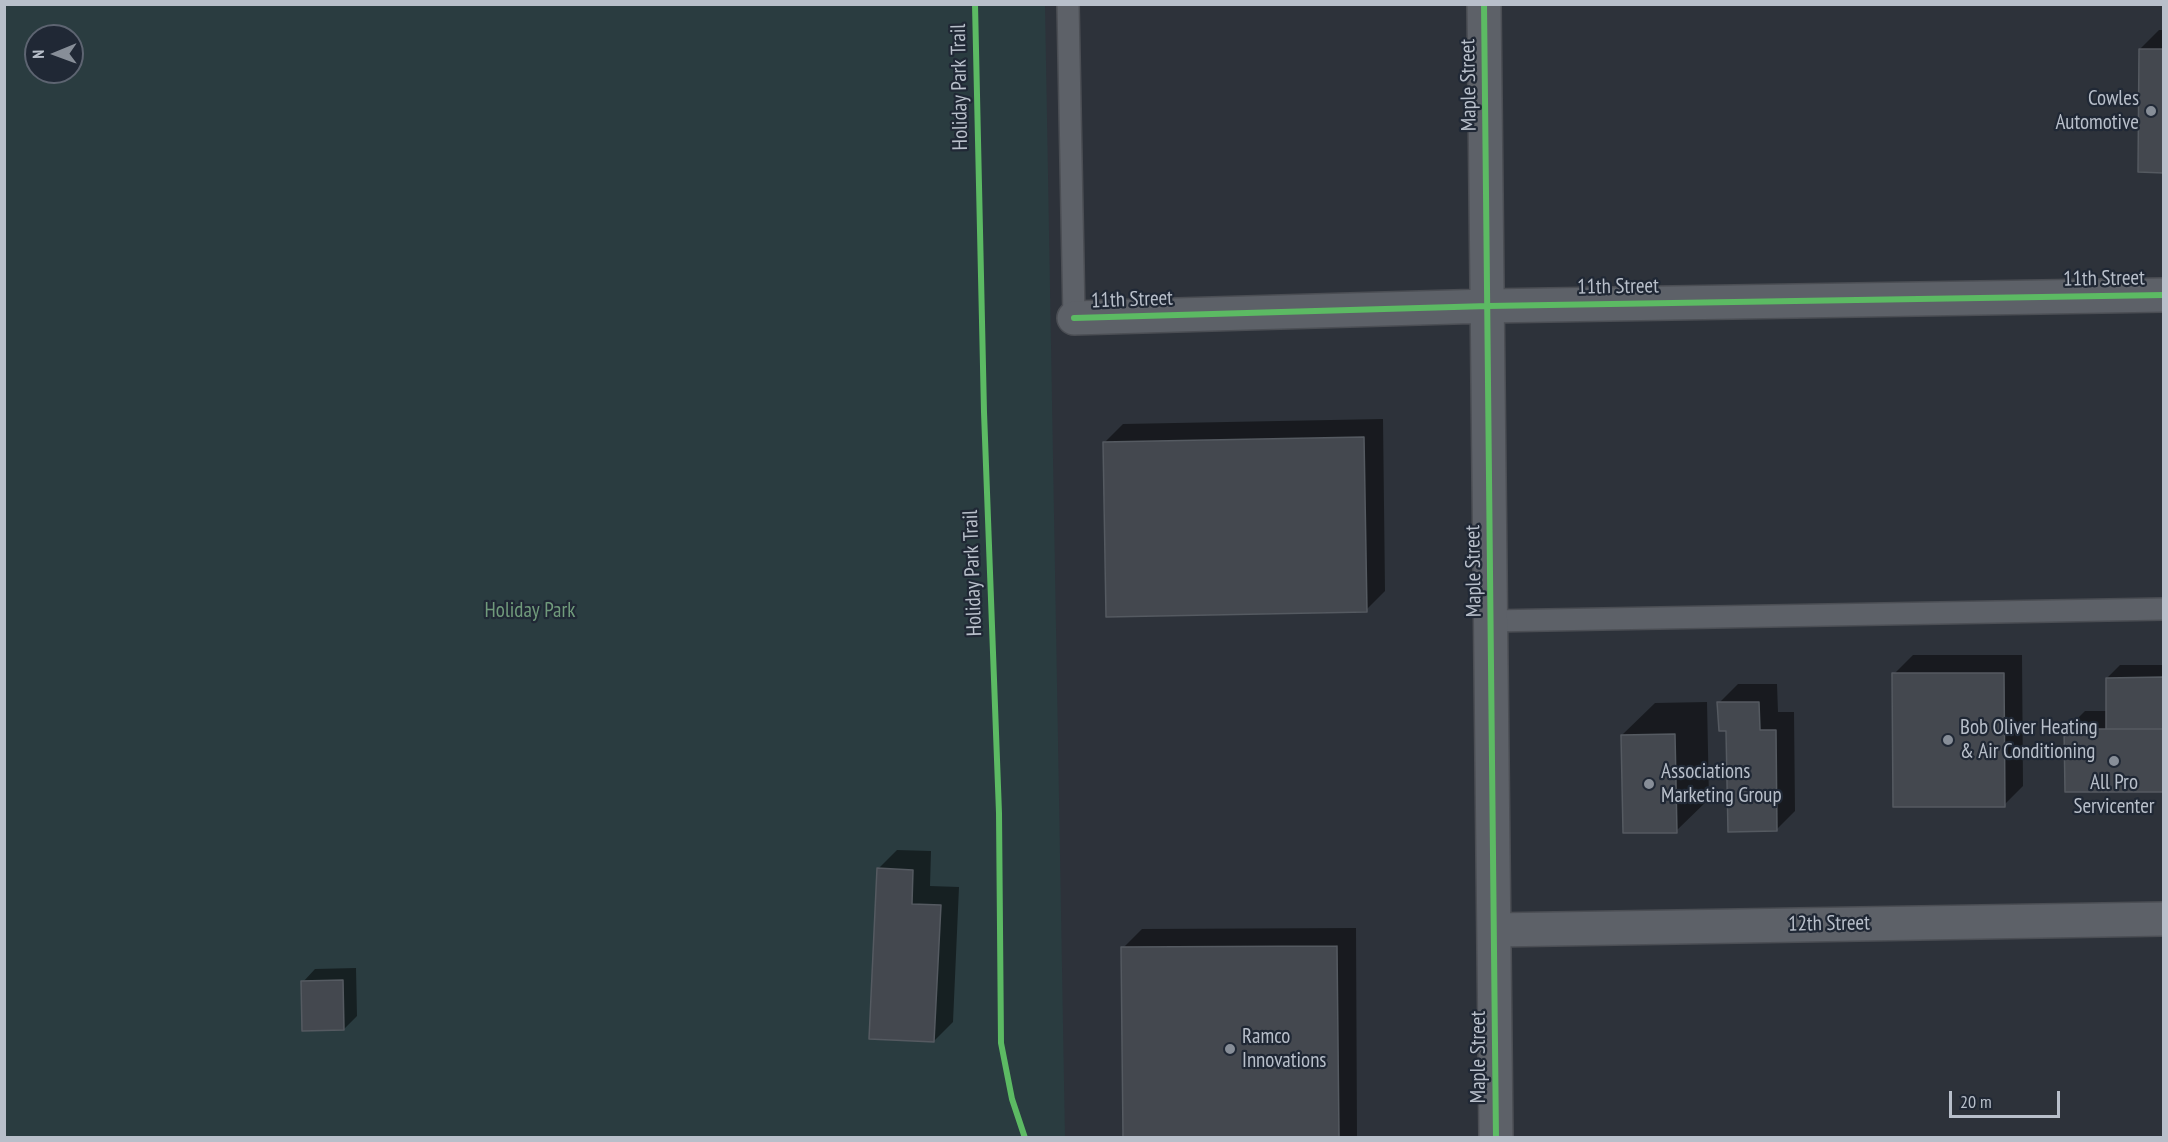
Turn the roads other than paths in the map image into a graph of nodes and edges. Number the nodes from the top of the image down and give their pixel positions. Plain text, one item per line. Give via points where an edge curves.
1 (1068, 4) edge
2 (1484, 4) edge
3 (2163, 295) edge
4 (1488, 306) junction
5 (1074, 318) joint
6 (2163, 609) edge
7 (1491, 621) junction
8 (2163, 919) edge
9 (1494, 930) junction
10 (1496, 1137) edge

1 - 5 lane
2 - 4 street, Maple Street
3 - 4 street, 11th Street
4 - 5 street, 11th Street
4 - 7 street, Maple Street
6 - 7 lane
7 - 9 street, Maple Street
8 - 9 street, 12th Street
9 - 10 street, Maple Street

